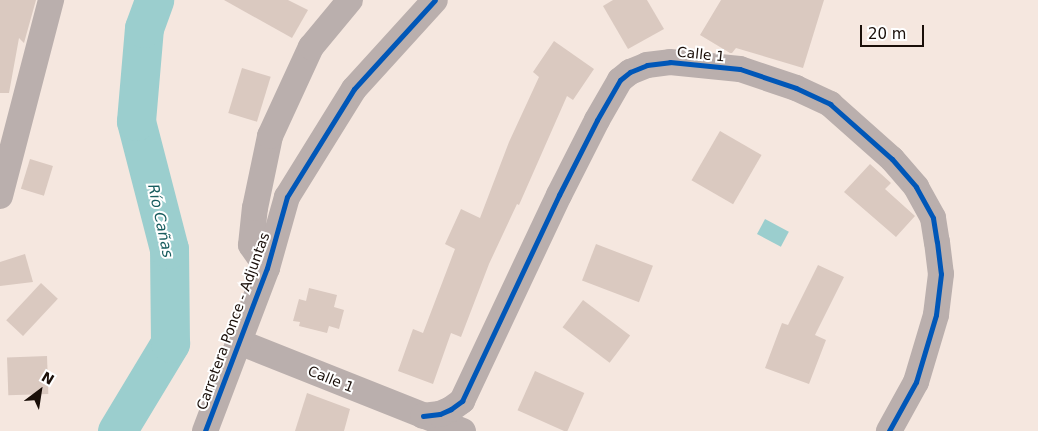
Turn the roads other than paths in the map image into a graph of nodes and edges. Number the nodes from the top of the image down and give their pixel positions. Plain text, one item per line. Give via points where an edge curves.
1 (51, 0) edge
2 (350, 0) edge
3 (435, 0) edge
4 (4, 157) edge
5 (0, 196) edge
6 (267, 268) junction
7 (239, 342) junction
8 (423, 416) junction
9 (205, 431) edge
10 (463, 431) edge
11 (889, 431) edge

1 - 4 street
2 - 6 street via 311,48 270,136 251,245
3 - 6 street, Carretera Ponce - Adjuntas via 354,89 288,197
4 - 5 street
6 - 7 street, Carretera Ponce - Adjuntas
7 - 8 street, Calle 1
7 - 9 street, Carretera Ponce - Adjuntas
8 - 10 street, Calle 1
8 - 11 street, Calle 1 via 440,414 462,401 558,195 620,80 647,65 670,62 740,69 796,88 830,104 892,159 916,187 933,218 941,274 936,315 926,354 916,382

